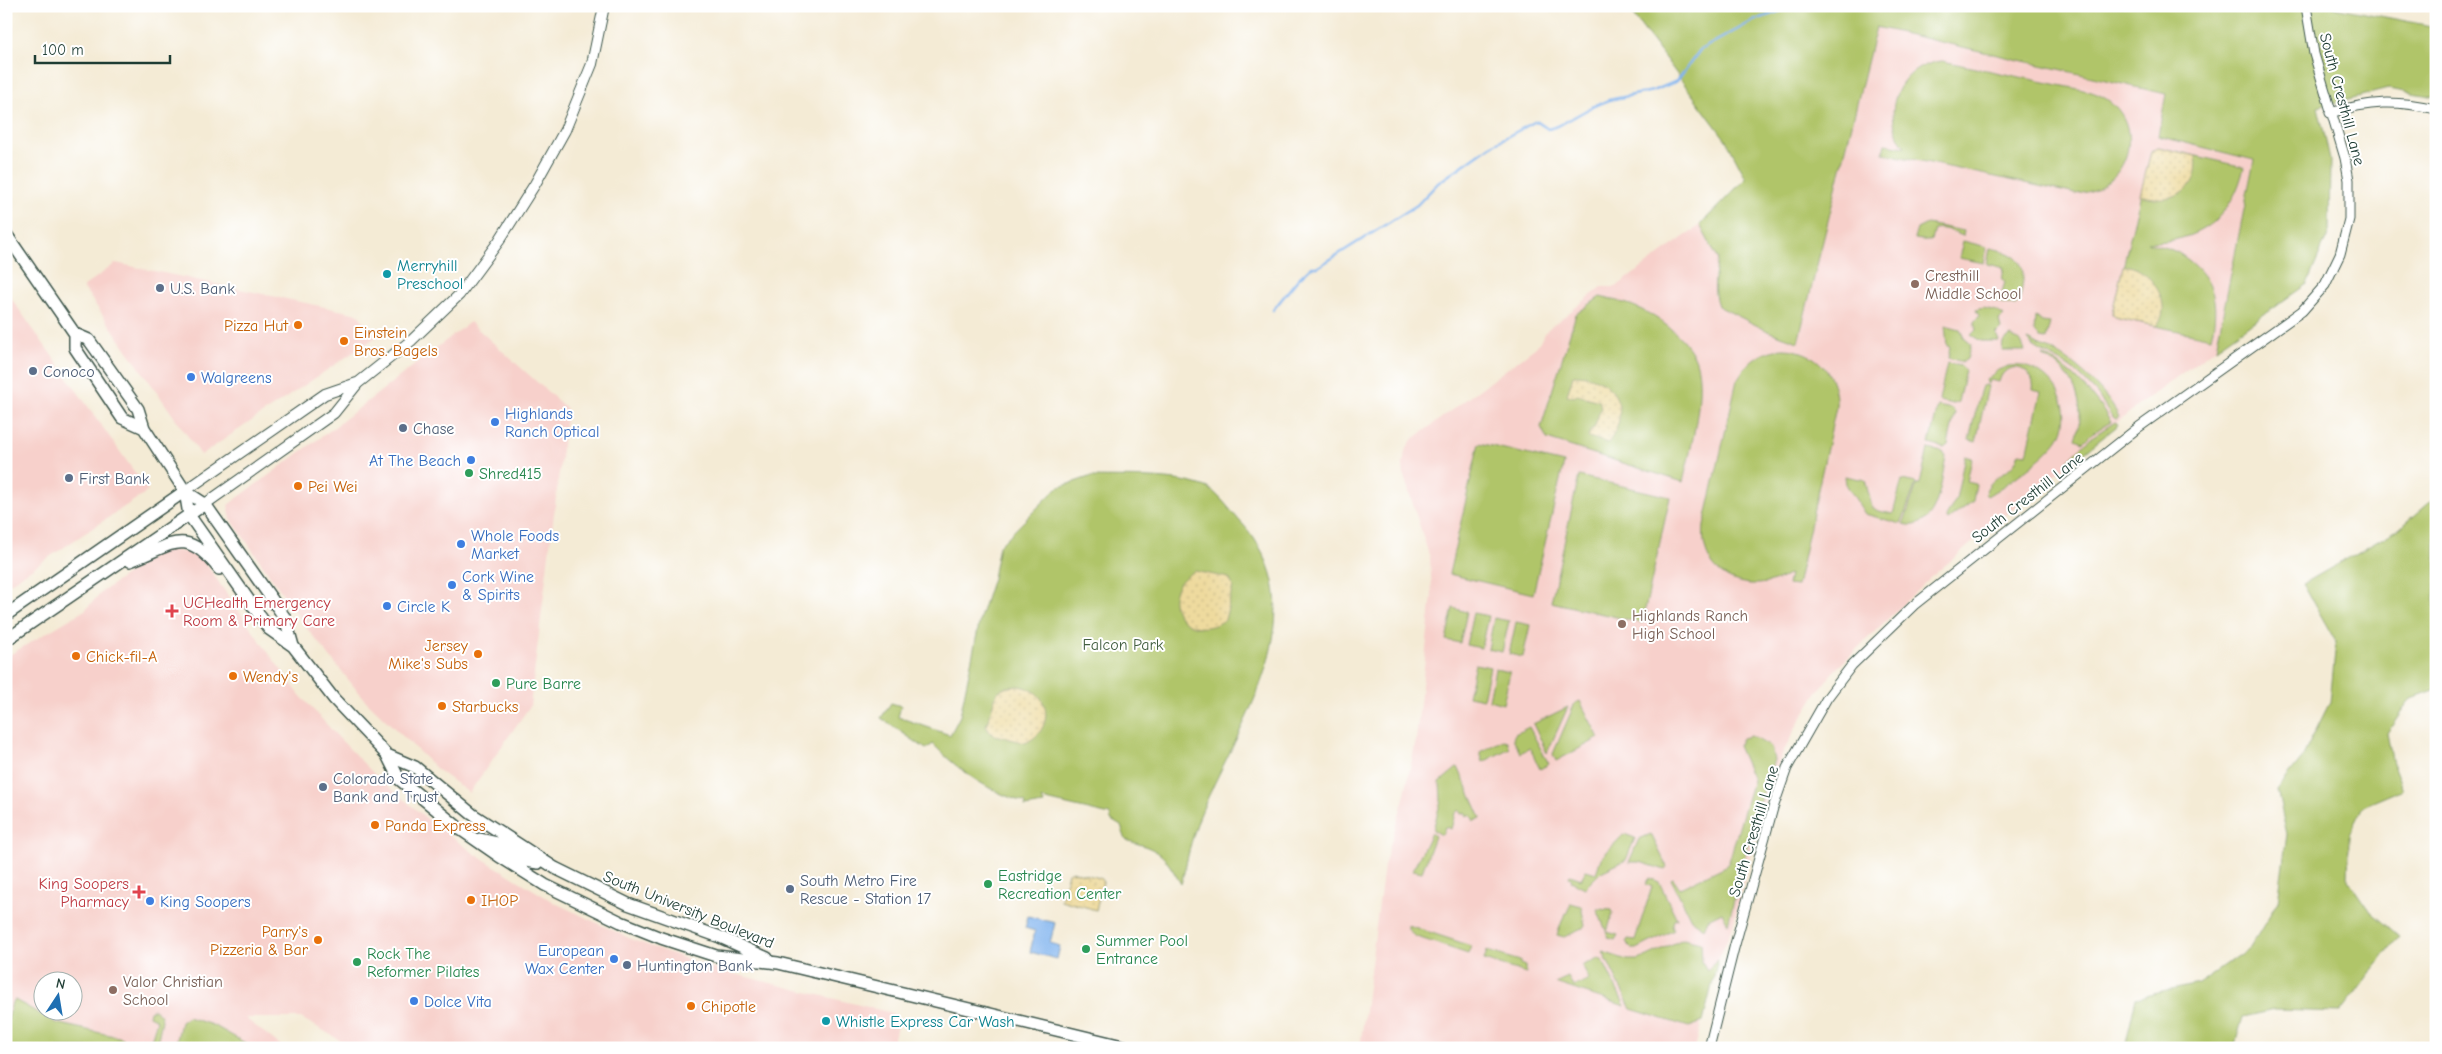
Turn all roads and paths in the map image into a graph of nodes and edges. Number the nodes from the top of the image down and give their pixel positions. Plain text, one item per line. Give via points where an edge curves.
1 (604, 6) edge
2 (2306, 6) edge
3 (2436, 109) edge
4 (2330, 113) junction
5 (6, 234) edge
6 (75, 334) junction
7 (358, 383) junction
8 (144, 428) junction
9 (185, 491) junction
10 (205, 504) junction
11 (189, 514) junction
12 (116, 565) junction
13 (239, 586) junction
14 (6, 615) edge
15 (6, 640) edge
16 (293, 646) junction
17 (387, 756) junction
18 (472, 836) junction
19 (540, 859) junction
20 (778, 963) junction
21 (1131, 1048) edge
22 (1709, 1048) edge

1 - 7 main road via 592,64 579,99 535,184 499,240 459,295 412,340
2 - 4 street, South Cresthill Lane via 2314,54
3 - 4 street via 2401,102 2374,102
4 - 22 street, South Cresthill Lane via 2349,180 2349,219 2334,270 2315,298 2302,311 2139,427 1914,605 1858,659 1826,698 1787,768 1734,948
5 - 6 main road, South University Boulevard
6 - 8 main road, South University Boulevard via 89,340 138,409
6 - 8 main road, South University Boulevard via 74,348 122,418
7 - 9 main road via 326,394
7 - 10 main road via 334,413
8 - 9 main road, South University Boulevard
9 - 10 main road, South University Boulevard
9 - 11 main road, South University Boulevard
9 - 14 main road
10 - 11 main road
10 - 16 main road, South University Boulevard via 285,618
11 - 12 main road
11 - 13 main road, South University Boulevard
12 - 13 main road via 147,555 163,545 185,543 205,551 226,578
12 - 15 main road
13 - 16 main road, South University Boulevard via 270,629
16 - 17 main road, South University Boulevard via 334,700
17 - 18 main road, South University Boulevard via 400,780
17 - 19 main road, South University Boulevard via 414,767 472,814
18 - 19 main road via 498,843 526,861 538,862
18 - 20 main road, South University Boulevard via 546,885 620,922 716,956
19 - 20 main road, South University Boulevard via 628,904 720,937
20 - 21 main road, South University Boulevard

